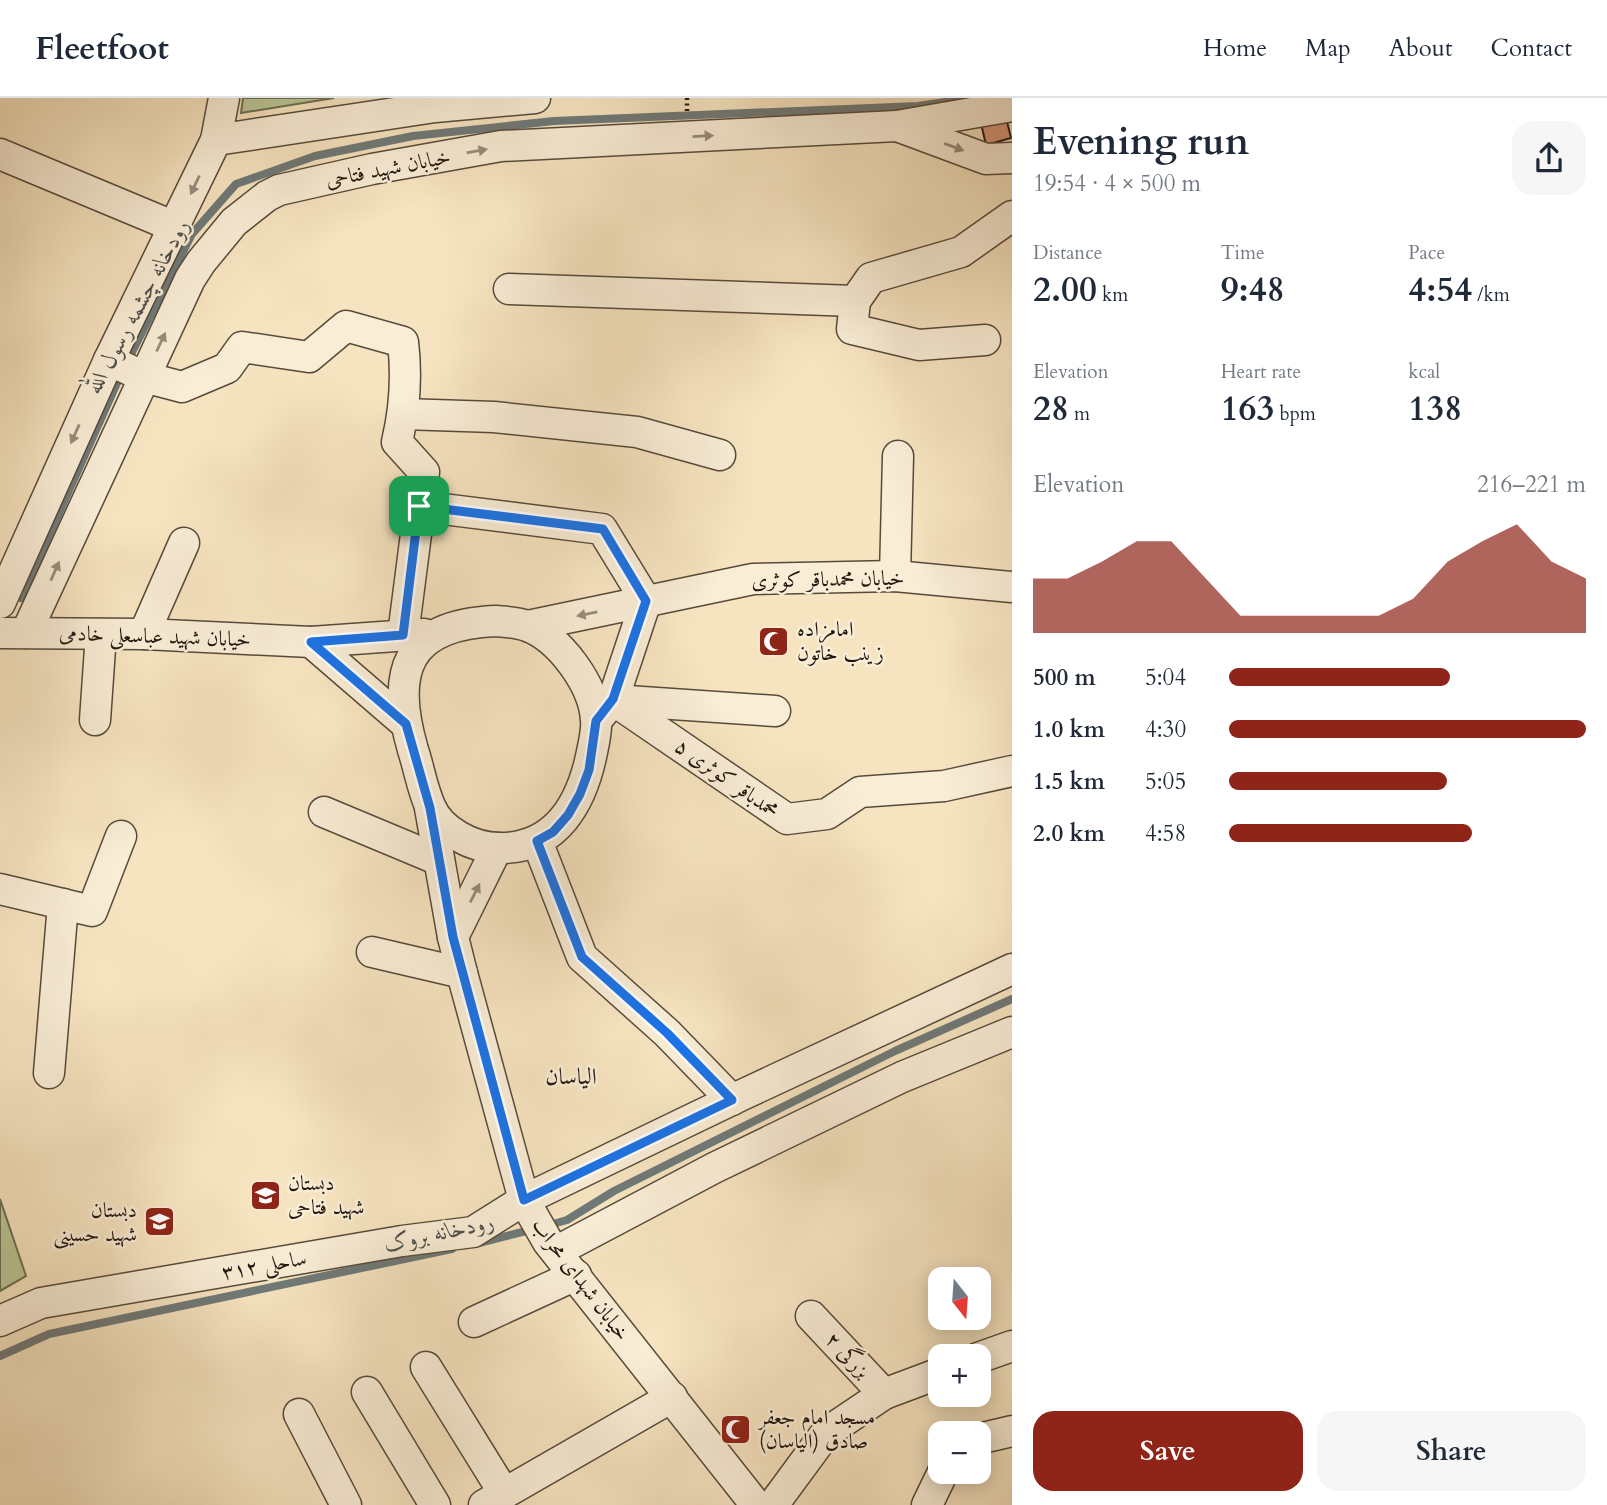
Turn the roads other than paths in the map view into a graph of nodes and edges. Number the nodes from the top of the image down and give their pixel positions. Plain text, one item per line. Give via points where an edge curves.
1 (224, 98) edge
2 (535, 98) edge
3 (1012, 106) edge
4 (897, 126) junction
5 (216, 140) junction
6 (0, 154) edge
7 (1012, 158) edge
8 (1012, 216) edge
9 (175, 227) junction
10 (509, 289) dead end
11 (855, 301) junction
12 (985, 340) dead end
13 (126, 369) junction
14 (404, 414) junction
15 (720, 455) dead end
16 (898, 456) dead end
17 (419, 506) junction
18 (184, 543) dead end
19 (895, 576) junction
20 (1011, 584) edge
21 (646, 601) junction
22 (0, 603) edge
23 (528, 626) junction
24 (13, 633) edge
25 (101, 634) junction
26 (144, 634) junction
27 (435, 634) junction
28 (403, 635) junction
29 (311, 642) junction
30 (605, 710) junction
31 (775, 711) dead end
32 (95, 720) dead end
33 (406, 724) junction
34 (1012, 771) edge
35 (430, 808) junction
36 (324, 812) dead end
37 (121, 836) dead end
38 (537, 841) junction
39 (497, 848) junction
40 (439, 860) junction
41 (0, 889) edge
42 (63, 904) junction
43 (453, 937) junction
44 (372, 952) dead end
45 (1012, 969) edge
46 (462, 973) junction
47 (1012, 1032) edge
48 (50, 1073) dead end
49 (732, 1100) junction
50 (526, 1205) junction
51 (552, 1246) junction
52 (576, 1275) junction
53 (811, 1316) dead end
54 (0, 1321) edge
55 (474, 1322) dead end
56 (1012, 1346) edge
57 (991, 1353) edge
58 (426, 1367) dead end
59 (928, 1378) edge
60 (367, 1392) dead end
61 (884, 1394) junction
62 (672, 1397) junction
63 (299, 1415) dead end
64 (1012, 1431) edge
65 (991, 1436) edge
66 (937, 1484) edge
67 (494, 1499) edge
68 (346, 1505) edge
69 (435, 1505) edge
70 (757, 1505) edge
71 (773, 1505) edge
72 (927, 1505) edge

1 - 5 street
2 - 5 street via 435,107
3 - 4 street, خیابان شهید فتاحی
4 -> 7 street via 986,159
13 -> 4 street, خیابان شهید فتاحی via 233,222 279,190 501,146
5 -> 9 street
6 - 9 street
8 - 11 street via 961,252 871,278
9 - 13 street
10 - 11 street
11 - 12 street via 852,329 919,345
13 - 14 street via 181,387 227,368 242,347 309,356 346,326 403,342
13 -> 22 street
24 -> 13 street, خیابان شهید فتاحی
14 - 15 street via 494,417 637,432
14 - 17 street via 397,442 424,472
16 - 19 street
17 - 21 street via 603,529
17 - 28 street
18 - 26 street
19 - 20 street, خیابان محمدباقر کوثری
19 - 21 street, خیابان محمدباقر کوثری via 753,579
21 -> 23 street, خیابان محمدباقر کوثری
21 - 30 street
23 - 27 street via 474,622
23 - 30 street via 577,670
24 - 25 street, خیابان شهید عباسعلی خادمی
25 - 26 street, خیابان شهید عباسعلی خادمی
25 - 32 street
26 - 29 street, خیابان شهید عباسعلی خادمی
27 - 28 street, خیابان شهید عباسعلی خادمی
27 - 33 street via 422,644 402,684
28 - 29 street, خیابان شهید عباسعلی خادمی
29 - 33 street
30 - 31 street
30 - 34 street, محمدباقر کوثری ۵ via 787,820 827,814 860,792 944,786
30 - 38 street via 580,794 553,832
33 - 35 street
35 - 39 street via 459,836
35 - 40 street, خیابان شهدای محراب
36 - 40 street
37 - 42 street via 92,911
38 - 39 street
38 - 49 street via 582,957 667,1033
43 -> 39 street
40 - 43 street, خیابان شهدای محراب
41 - 42 street
42 - 48 street
43 - 46 street, خیابان شهدای محراب
44 - 46 street
45 - 49 street, ساحلی ۳۱۲
46 - 50 street, خیابان شهدای محراب
47 - 51 street via 902,1077
49 - 50 street, ساحلی ۳۱۲
50 - 51 street, خیابان شهدای محراب
50 - 54 street, ساحلی ۳۱۲ via 473,1231 41,1303
51 - 52 street, خیابان شهدای محراب
52 - 55 street
52 - 62 street, خیابان شهدای محراب
53 - 61 street, بزرگی ۲
56 - 57 street
58 - 67 street
59 - 61 street
60 - 69 street
61 - 71 street via 826,1433
62 - 67 street
62 - 70 street, خیابان شهدای محراب
63 - 68 street
64 - 65 street
66 - 72 street

